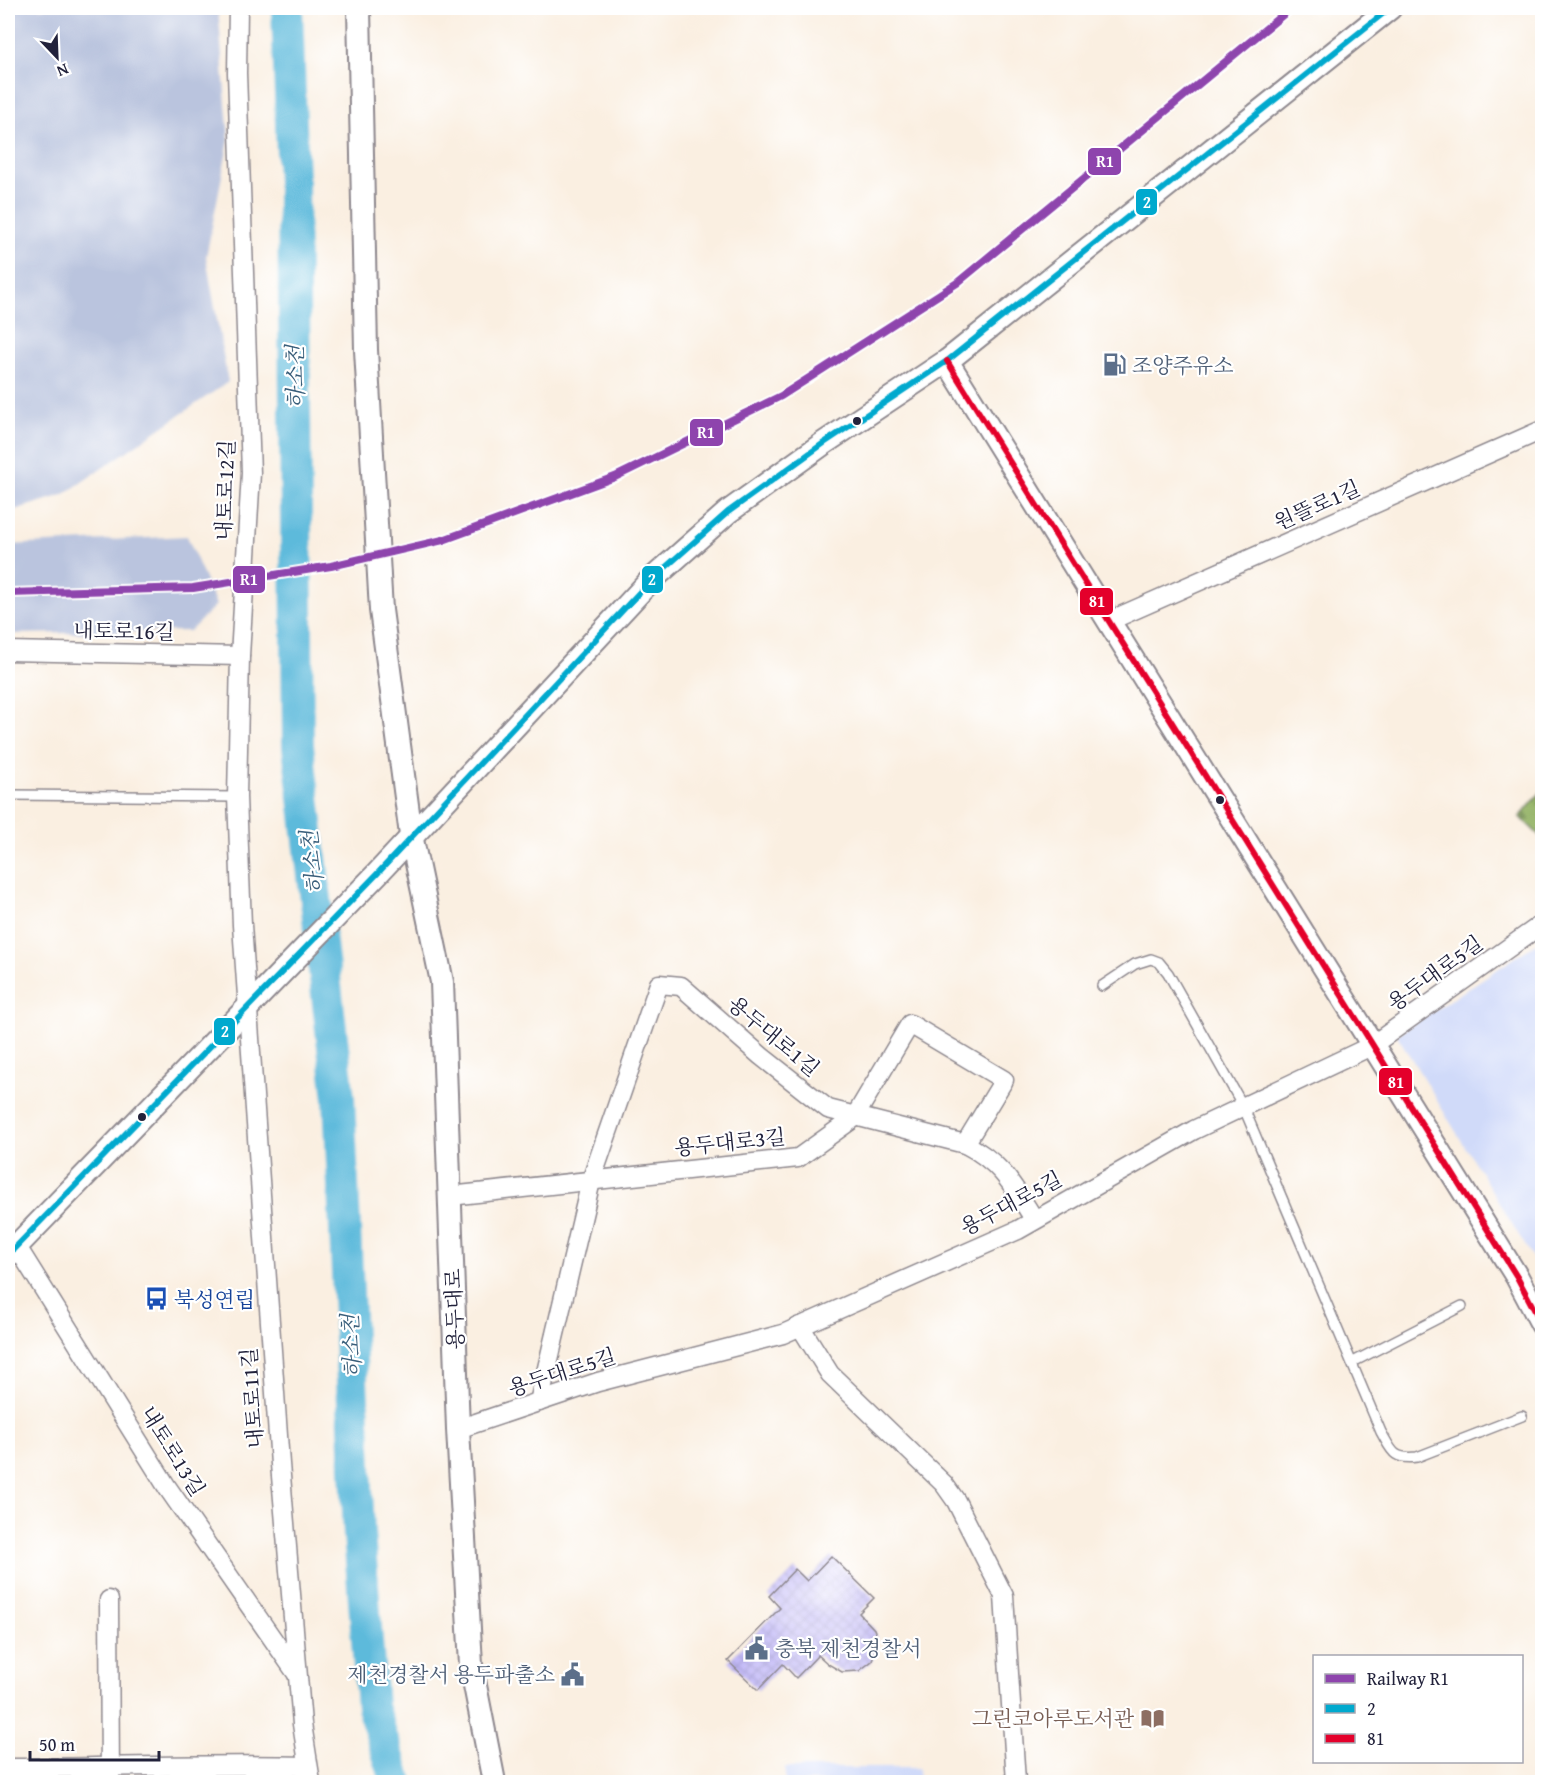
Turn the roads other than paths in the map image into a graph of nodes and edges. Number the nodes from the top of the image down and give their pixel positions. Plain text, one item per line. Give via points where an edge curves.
1 (238, 8) edge
2 (359, 8) edge
3 (1390, 8) edge
4 (947, 361) junction
5 (1542, 430) edge
6 (1109, 621) junction
7 (8, 651) edge
8 (240, 656) junction
9 (8, 795) edge
10 (237, 798) junction
11 (411, 835) junction
12 (1542, 924) edge
13 (1102, 986) dead end
14 (253, 1002) junction
15 (1371, 1046) junction
16 (1243, 1106) junction
17 (854, 1118) junction
18 (965, 1144) junction
19 (591, 1181) junction
20 (450, 1196) junction
21 (1034, 1220) junction
22 (10, 1247) edge
23 (1462, 1306) dead end
24 (1542, 1324) edge
25 (800, 1326) junction
26 (1353, 1362) junction
27 (539, 1402) junction
28 (1522, 1416) dead end
29 (458, 1429) junction
30 (108, 1600) dead end
31 (298, 1675) junction
32 (8, 1768) edge
33 (309, 1774) edge
34 (110, 1775) edge
35 (494, 1782) edge
36 (1016, 1782) edge

1 - 8 street, 내토로12길 via 251,472
2 - 11 street, 용두대로 via 366,350 379,586
3 - 4 street
4 - 6 street
4 - 11 street via 814,450 692,542
5 - 6 street, 원뜰로1길
6 - 15 street
7 - 8 street, 내토로16길
8 - 10 street, 내토로12길
9 - 10 lane
10 - 14 street, 내토로12길
11 - 14 street
11 - 20 street, 용두대로 via 442,982
12 - 15 street, 용두대로5길
13 - 16 lane via 1135,964 1151,959 1159,962
14 - 22 street
14 - 31 street, 내토로11길
15 - 16 street, 용두대로5길
15 - 24 street via 1517,1277
16 - 21 street, 용두대로5길
16 - 26 lane
17 - 18 street, 용두대로1길
17 - 18 street, 용두대로3길 via 910,1024 1004,1080
17 - 19 street, 용두대로3길 via 798,1158
17 - 19 street, 용두대로1길 via 828,1109 681,986 659,984
18 - 21 street, 용두대로1길 via 986,1155 1005,1172
19 - 20 street, 용두대로3길
19 - 27 street
20 - 29 street, 용두대로
21 - 25 street, 용두대로5길
22 - 31 street, 내토로13길 via 167,1487
23 - 26 lane
25 - 27 street, 용두대로5길
25 - 36 street via 830,1374 944,1484 1000,1584 1007,1616
26 - 28 lane via 1381,1432 1394,1454 1402,1458 1417,1457
27 - 29 street, 용두대로5길
29 - 35 street, 용두대로 via 471,1665
30 - 34 street
31 - 33 street, 내토로11길
32 - 34 street
33 - 34 street via 204,1763

